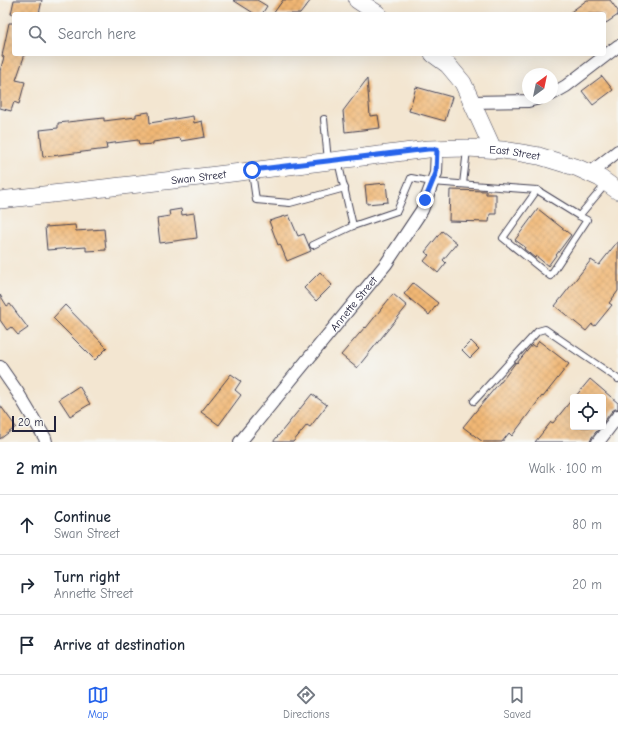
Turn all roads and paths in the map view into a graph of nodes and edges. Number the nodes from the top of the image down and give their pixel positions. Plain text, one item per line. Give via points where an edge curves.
1 (358, 0) edge
2 (375, 12) edge
3 (618, 46) edge
4 (606, 55) edge
5 (436, 56) edge
6 (605, 56) edge
7 (558, 91) edge
8 (522, 100) edge
9 (471, 102) junction
10 (324, 119) dead end
11 (467, 148) junction
12 (437, 149) junction
13 (493, 149) junction
14 (618, 152) edge
15 (333, 160) junction
16 (252, 170) junction
17 (589, 174) junction
18 (432, 182) junction
19 (463, 184) junction
20 (612, 187) edge
21 (345, 188) junction
22 (537, 190) junction
23 (0, 200) edge
24 (578, 216) junction
25 (353, 226) junction
26 (313, 245) dead end
27 (0, 367) edge
28 (618, 379) edge
29 (474, 402) dead end
30 (618, 416) edge
31 (46, 442) edge
32 (240, 442) edge
33 (598, 442) edge

1 - 2 main road
3 - 4 street
5 - 9 main road, East Street via 458,77
6 - 7 street
8 - 9 street
9 - 13 main road, East Street
10 - 15 lane
11 - 12 main road, Swan Street
11 - 13 main road, Swan Street
11 - 19 lane
12 - 15 main road, Swan Street
12 - 18 street, Annette Street via 436,173
13 - 17 main road, East Street via 539,156
14 - 17 street
15 - 16 main road, Swan Street
15 - 21 lane
16 - 21 lane via 256,200 290,203
16 - 23 main road, Swan Street
17 - 20 main road, East Street
18 - 19 lane
18 - 25 lane via 411,178 397,211
18 - 32 street, Annette Street via 422,210 386,264
19 - 22 lane
20 - 24 lane
21 - 25 lane
22 - 24 lane
22 - 24 lane via 503,238 550,276 587,220
25 - 26 lane
27 - 31 street
28 - 29 lane via 545,329 538,331
30 - 33 street

